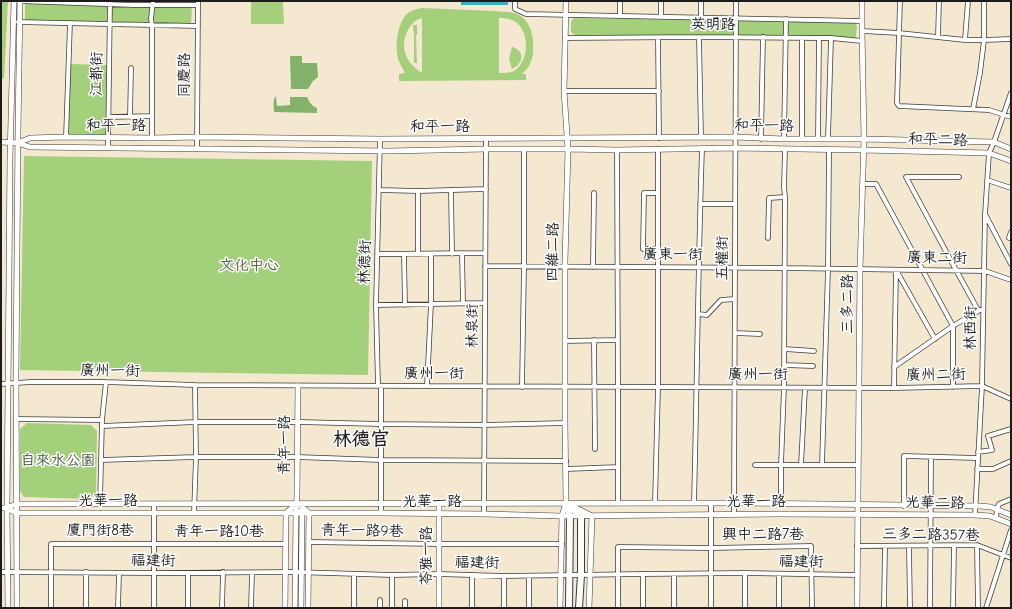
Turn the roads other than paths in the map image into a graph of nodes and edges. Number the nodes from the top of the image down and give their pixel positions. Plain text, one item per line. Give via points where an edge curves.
1 (14, 1) edge
2 (20, 1) edge
3 (515, 1) edge
4 (566, 1) edge
5 (620, 1) edge
6 (661, 1) edge
7 (701, 1) edge
8 (736, 1) edge
9 (862, 1) edge
10 (900, 1) edge
11 (939, 1) edge
12 (968, 1) edge
13 (984, 1) edge
14 (86, 2) edge
15 (110, 2) edge
16 (134, 3) edge
17 (153, 3) edge
18 (198, 3) edge
19 (565, 15) junction
20 (620, 16) junction
21 (661, 17) junction
22 (701, 17) junction
23 (736, 18) junction
24 (786, 19) junction
25 (862, 21) junction
26 (17, 22) junction
27 (70, 23) junction
28 (110, 24) junction
29 (152, 25) junction
30 (198, 26) junction
31 (862, 31) junction
32 (899, 33) junction
33 (699, 37) junction
34 (736, 37) junction
35 (763, 37) junction
36 (938, 37) junction
37 (565, 38) junction
38 (658, 38) junction
39 (786, 38) junction
40 (802, 38) junction
41 (819, 38) junction
42 (831, 38) junction
43 (1011, 39) edge
44 (965, 40) junction
45 (984, 40) junction
46 (862, 41) junction
47 (130, 68) dead end
48 (564, 91) junction
49 (659, 91) junction
50 (1011, 93) edge
51 (973, 109) junction
52 (1004, 114) junction
53 (152, 116) junction
54 (108, 117) junction
55 (130, 117) junction
56 (1011, 117) edge
57 (66, 137) junction
58 (108, 137) junction
59 (197, 137) junction
60 (701, 137) junction
61 (152, 138) junction
62 (486, 138) junction
63 (568, 138) junction
64 (659, 138) junction
65 (735, 138) junction
66 (380, 139) junction
67 (761, 139) junction
68 (784, 139) junction
69 (802, 139) junction
70 (818, 139) junction
71 (828, 139) junction
72 (864, 139) junction
73 (1, 142) edge
74 (10, 142) junction
75 (994, 142) junction
76 (18, 143) junction
77 (108, 148) junction
78 (702, 148) junction
79 (735, 148) junction
80 (197, 149) junction
81 (486, 149) junction
82 (568, 149) junction
83 (658, 149) junction
84 (784, 149) junction
85 (1011, 149) edge
86 (524, 150) junction
87 (617, 150) junction
88 (829, 150) junction
89 (863, 150) junction
90 (380, 151) junction
91 (989, 153) junction
92 (1011, 162) edge
93 (960, 177) dead end
94 (987, 180) junction
95 (863, 184) junction
96 (1011, 188) edge
97 (379, 190) junction
98 (451, 190) junction
99 (486, 190) junction
100 (418, 191) junction
101 (594, 193) dead end
102 (658, 193) junction
103 (785, 197) junction
104 (700, 204) junction
105 (735, 204) junction
106 (986, 215) junction
107 (1011, 232) edge
108 (768, 238) dead end
109 (1009, 238) dead end
110 (658, 249) junction
111 (462, 253) junction
112 (485, 253) junction
113 (377, 254) junction
114 (404, 254) junction
115 (418, 254) junction
116 (431, 254) junction
117 (452, 254) junction
118 (1011, 264) edge
119 (485, 266) junction
120 (524, 266) junction
121 (565, 266) junction
122 (593, 267) junction
123 (618, 267) junction
124 (658, 267) junction
125 (698, 268) junction
126 (735, 268) junction
127 (785, 268) junction
128 (828, 269) junction
129 (860, 269) junction
130 (923, 269) junction
131 (896, 270) junction
132 (956, 270) junction
133 (985, 271) junction
134 (1011, 280) edge
135 (735, 299) junction
136 (463, 303) junction
137 (485, 303) junction
138 (431, 304) junction
139 (376, 305) junction
140 (404, 305) junction
141 (984, 309) junction
142 (978, 310) junction
143 (698, 314) junction
144 (953, 326) junction
145 (735, 333) junction
146 (760, 334) dead end
147 (935, 339) junction
148 (594, 340) junction
149 (618, 340) junction
150 (565, 341) junction
151 (785, 349) junction
152 (814, 351) dead end
153 (784, 365) junction
154 (813, 366) dead end
155 (894, 367) junction
156 (106, 382) junction
157 (16, 383) junction
158 (1, 384) edge
159 (8, 384) junction
160 (195, 386) junction
161 (298, 386) junction
162 (380, 386) junction
163 (427, 386) junction
164 (485, 386) junction
165 (982, 386) junction
166 (522, 387) junction
167 (565, 387) junction
168 (595, 387) junction
169 (618, 387) junction
170 (658, 387) junction
171 (697, 387) junction
172 (735, 387) junction
173 (953, 387) junction
174 (784, 388) junction
175 (805, 388) junction
176 (825, 388) junction
177 (859, 388) junction
178 (894, 388) junction
179 (1011, 399) edge
180 (16, 419) junction
181 (102, 420) junction
182 (196, 422) junction
183 (298, 422) junction
184 (565, 423) junction
185 (381, 424) junction
186 (484, 425) junction
187 (102, 426) junction
188 (1011, 429) edge
189 (595, 450) dead end
190 (978, 452) junction
191 (196, 457) junction
192 (297, 457) junction
193 (931, 457) junction
194 (977, 458) junction
195 (101, 460) junction
196 (381, 460) junction
197 (484, 461) junction
198 (566, 461) junction
199 (1011, 461) edge
200 (755, 465) dead end
201 (781, 465) junction
202 (801, 465) junction
203 (822, 465) junction
204 (858, 465) junction
205 (618, 467) junction
206 (566, 468) junction
207 (977, 469) junction
208 (1011, 499) edge
209 (381, 503) junction
210 (439, 503) junction
211 (484, 503) junction
212 (566, 503) junction
213 (618, 503) junction
214 (655, 503) junction
215 (694, 503) junction
216 (711, 503) junction
217 (734, 503) junction
218 (16, 504) junction
219 (100, 504) junction
220 (154, 504) junction
221 (195, 504) junction
222 (297, 504) junction
223 (781, 504) junction
224 (858, 505) junction
225 (904, 506) junction
226 (931, 506) junction
227 (975, 506) junction
228 (4, 508) edge
229 (997, 509) junction
230 (16, 513) junction
231 (154, 513) junction
232 (194, 513) junction
233 (286, 513) junction
234 (296, 513) junction
235 (302, 513) junction
236 (309, 513) junction
237 (381, 513) junction
238 (439, 514) junction
239 (484, 514) junction
240 (711, 514) junction
241 (734, 514) junction
242 (858, 514) junction
243 (931, 515) junction
244 (975, 515) junction
245 (1011, 515) edge
246 (562, 516) junction
247 (570, 516) junction
248 (581, 516) junction
249 (592, 516) junction
250 (996, 518) junction
251 (1011, 524) edge
252 (1011, 530) edge
253 (309, 542) junction
254 (153, 543) junction
255 (285, 544) junction
256 (439, 544) junction
257 (562, 544) junction
258 (930, 545) junction
259 (954, 545) junction
260 (977, 545) junction
261 (857, 546) junction
262 (885, 546) junction
263 (909, 546) junction
264 (711, 548) junction
265 (1002, 554) junction
266 (1011, 558) edge
267 (1, 572) edge
268 (8, 572) junction
269 (17, 572) junction
270 (51, 572) junction
271 (86, 572) junction
272 (222, 572) junction
273 (285, 572) junction
274 (295, 572) junction
275 (301, 572) junction
276 (309, 572) junction
277 (119, 573) junction
278 (188, 573) junction
279 (252, 573) junction
280 (745, 573) junction
281 (154, 574) junction
282 (354, 574) junction
283 (392, 574) junction
284 (439, 574) junction
285 (590, 574) junction
286 (617, 574) junction
287 (643, 574) junction
288 (674, 574) junction
289 (711, 574) junction
290 (779, 574) junction
291 (811, 574) junction
292 (472, 575) junction
293 (570, 575) junction
294 (581, 575) junction
295 (857, 575) junction
296 (504, 576) junction
297 (530, 576) junction
298 (561, 576) junction
299 (380, 600) dead end
300 (405, 601) dead end
301 (8, 608) edge
302 (17, 608) edge
303 (51, 608) edge
304 (86, 608) edge
305 (118, 608) edge
306 (154, 608) edge
307 (188, 608) edge
308 (222, 608) edge
309 (251, 608) edge
310 (285, 608) edge
311 (294, 608) edge
312 (301, 608) edge
313 (308, 608) edge
314 (354, 608) edge
315 (380, 608) edge
316 (392, 608) edge
317 (406, 608) edge
318 (438, 608) edge
319 (472, 608) edge
320 (504, 608) edge
321 (528, 608) edge
322 (560, 608) edge
323 (569, 608) edge
324 (579, 608) edge
325 (589, 608) edge
326 (618, 608) edge
327 (643, 608) edge
328 (674, 608) edge
329 (711, 608) edge
330 (745, 608) edge
331 (779, 608) edge
332 (812, 608) edge
333 (857, 608) edge
334 (884, 608) edge
335 (910, 608) edge
336 (930, 608) edge
337 (953, 608) edge
338 (978, 608) edge
339 (986, 608) edge

1 - 2 street
1 - 26 street
2 - 14 street
2 - 26 street
3 - 19 street, 英明路 via 515,9 526,14
4 - 19 street, 四維二路
5 - 20 street
6 - 21 street
7 - 22 street
8 - 23 street, 五權街
9 - 25 street, 三多二路
10 - 32 street
11 - 36 street
12 - 44 street
13 - 45 street
14 - 15 street
15 - 16 street
15 - 28 street, 江都街
16 - 17 street
17 - 18 street
17 - 29 street
18 - 30 street, 同慶路
19 - 20 street, 英明路
19 - 37 street, 四維二路
20 - 21 street, 英明路
21 - 22 street, 英明路
22 - 23 street, 英明路
23 - 24 street, 英明路
23 - 34 street, 五權街
24 - 25 street, 英明路
24 - 39 street
25 - 31 street, 三多二路
26 - 27 street
26 - 74 street
26 - 76 street
27 - 28 street
27 - 57 street
28 - 29 street
28 - 54 street, 江都街
29 - 30 street
29 - 53 street
30 - 59 street, 同慶路
31 - 32 street
31 - 46 street, 三多二路
32 - 36 street
32 - 51 street via 899,106
33 - 34 street, 英明路
33 - 38 street, 英明路
33 - 60 street
34 - 35 street, 英明路
34 - 65 street, 五權街
35 - 39 street, 英明路
35 - 67 street
36 - 44 street
37 - 38 street, 英明路
37 - 48 street, 四維二路
38 - 49 street
39 - 40 street, 英明路
39 - 68 street
40 - 41 street, 英明路
40 - 69 street
41 - 42 street, 英明路
41 - 70 street
42 - 46 street, 英明路
42 - 71 street
43 - 45 street
44 - 45 street
45 - 51 street
46 - 72 street, 三多二路
47 - 55 street
48 - 49 street
48 - 63 street, 四維二路
49 - 64 street
50 - 52 street, 林西街
51 - 52 street
52 - 56 street
52 - 75 street, 林西街
53 - 55 street
53 - 61 street
54 - 55 street
54 - 58 street, 江都街
57 - 58 street, 和平一路
57 - 76 street, 和平一路 via 30,138
58 - 61 street, 和平一路
58 - 77 street, 江都街
59 - 61 street, 和平一路
59 - 66 street, 和平一路
59 - 80 street, 同慶路
60 - 64 street, 和平一路
60 - 65 street, 和平一路
62 - 63 street, 和平一路
62 - 66 street, 和平一路
62 - 81 street, 林泉街
63 - 64 street, 和平一路
63 - 82 street, 四維二路
65 - 67 street, 和平一路
65 - 79 street, 五權街
66 - 90 street, 林德街
67 - 68 street, 和平一路
68 - 69 street, 和平一路
69 - 70 street, 和平一路
70 - 71 street, 和平一路
71 - 72 street, 和平一路
72 - 75 street, 和平二路
72 - 89 street, 三多二路
73 - 74 street, 和平一路
74 - 76 street, 和平一路
74 - 159 street
75 - 85 street, 和平二路
75 - 91 street, 林西街
76 - 77 street, 和平一路 via 30,147
76 - 157 street
77 - 80 street, 和平一路
78 - 79 street, 和平一路
78 - 83 street, 和平一路
78 - 104 street
79 - 84 street, 和平一路
79 - 105 street, 五權街
80 - 90 street, 和平一路
81 - 86 street, 和平一路
81 - 90 street, 和平一路
81 - 99 street, 林泉街
82 - 86 street, 和平一路
82 - 87 street, 和平一路
82 - 121 street, 四維二路
83 - 87 street, 和平一路
83 - 102 street
84 - 88 street, 和平一路
84 - 103 street
86 - 120 street
87 - 123 street
88 - 89 street, 和平一路
88 - 128 street
89 - 91 street, 和平二路
89 - 95 street, 三多二路
90 - 97 street, 林德街
91 - 92 street, 和平二路
91 - 94 street, 林西街
93 - 132 street via 906,177
94 - 96 street
94 - 106 street, 林西街
95 - 129 street, 三多二路
95 - 130 street via 876,184
97 - 100 street
97 - 113 street, 林德街
98 - 99 street
98 - 100 street
98 - 117 street
99 - 112 street, 林泉街
100 - 115 street
101 - 122 street
102 - 110 street
102 - 110 street via 644,193 643,242 643,249
103 - 108 street via 769,198
103 - 127 street
104 - 105 street
104 - 125 street
105 - 126 street, 五權街
106 - 118 street
106 - 133 street, 林西街
107 - 109 street
110 - 124 street
111 - 112 street
111 - 117 street
111 - 136 street
112 - 119 street, 林泉街
113 - 114 street
113 - 139 street, 林德街
114 - 115 street
114 - 140 street
115 - 116 street
116 - 117 street
116 - 138 street
119 - 120 street, 廣東一街
119 - 137 street, 林泉街
120 - 121 street, 廣東一街
120 - 166 street
121 - 122 street, 廣東一街
121 - 150 street, 四維二路
122 - 123 street, 廣東一街
123 - 124 street, 廣東一街
123 - 149 street
124 - 125 street, 廣東一街
124 - 170 street
125 - 126 street, 廣東一街
125 - 143 street
126 - 127 street, 廣東一街
126 - 135 street, 五權街
127 - 128 street, 廣東一街
127 - 151 street
128 - 129 street, 廣東一街
128 - 176 street
129 - 131 street, 廣東二街
129 - 177 street, 三多二路
130 - 131 street, 廣東二街
130 - 132 street, 廣東二街
130 - 144 street
131 - 147 street
131 - 155 street
132 - 133 street, 廣東二街
132 - 142 street
133 - 134 street, 廣東二街
133 - 141 street, 林西街
135 - 143 street via 721,300 707,315
135 - 145 street, 五權街
136 - 137 street
136 - 138 street
137 - 164 street, 林泉街
138 - 140 street
138 - 163 street
139 - 140 street
139 - 162 street, 林德街
141 - 142 street
141 - 165 street, 林西街
142 - 144 street
143 - 171 street
144 - 147 street
144 - 173 street
145 - 146 street
145 - 172 street, 五權街
147 - 155 street
148 - 149 street
148 - 150 street
148 - 168 street
149 - 169 street
150 - 167 street, 四維二路
151 - 152 street
151 - 153 street
153 - 154 street
153 - 174 street
155 - 178 street
156 - 157 street, 廣州一街
156 - 160 street, 廣州一街
156 - 181 street
157 - 159 street, 廣州一街
157 - 180 street
158 - 159 street, 廣州一街
159 - 228 street
160 - 161 street, 廣州一街
160 - 182 street
161 - 162 street, 廣州一街
161 - 183 street, 青年一路
162 - 163 street, 廣州一街
162 - 185 street, 林德街
163 - 164 street, 廣州一街
164 - 166 street, 廣州一街
164 - 186 street, 林泉街
165 - 173 street, 廣州二街
165 - 179 street, 廣州二街
165 - 190 street, 林西街
166 - 167 street, 廣州一街
167 - 168 street, 廣州一街
167 - 184 street, 四維二路
168 - 169 street, 廣州一街
168 - 189 street
169 - 170 street, 廣州一街
169 - 205 street
170 - 171 street, 廣州一街
170 - 214 street
171 - 172 street, 廣州一街
171 - 215 street
172 - 174 street, 廣州一街
172 - 217 street, 五權街
173 - 178 street, 廣州二街
174 - 175 street, 廣州一街
174 - 201 street
175 - 176 street, 廣州一街
175 - 202 street
176 - 177 street, 廣州一街
176 - 203 street
177 - 178 street, 廣州二街
177 - 204 street, 三多二路
180 - 181 street
180 - 218 street
181 - 187 street
182 - 183 street
182 - 187 street
182 - 191 street
183 - 185 street
183 - 192 street, 青年一路
184 - 186 street
184 - 198 street, 四維二路
185 - 186 street
185 - 196 street, 林德街
186 - 197 street, 林泉街
187 - 195 street
188 - 190 street via 988,436 992,450
190 - 194 street, 林西街
191 - 192 street
191 - 195 street
191 - 221 street
192 - 196 street
192 - 222 street, 青年一路
193 - 194 street
193 - 225 street via 904,456
193 - 226 street
194 - 207 street, 林西街
195 - 219 street
196 - 197 street
196 - 209 street, 林德街
197 - 198 street
197 - 211 street, 林泉街
198 - 206 street, 四維二路
199 - 207 street via 992,469
200 - 201 street
201 - 202 street
201 - 223 street
202 - 203 street
203 - 204 street
204 - 224 street, 三多二路
205 - 206 street
205 - 213 street
206 - 212 street, 四維二路
207 - 227 street, 林西街
208 - 229 street via 999,504
209 - 210 street, 光華一路
209 - 222 street, 光華一路
209 - 237 street, 林德街
210 - 211 street, 光華一路
210 - 238 street, 苓雅一路
211 - 212 street, 光華一路
211 - 239 street, 林泉街
212 - 213 street, 光華一路
212 - 246 street, 四維二路
212 - 247 main road, 四維二路
212 - 248 main road
212 - 249 street
213 - 214 street, 光華一路
214 - 215 street, 光華一路
215 - 216 street, 光華一路
216 - 217 street, 光華一路
216 - 240 street
217 - 223 street, 光華一路
217 - 241 street, 五權街
218 - 219 street, 光華一路
218 - 228 street, 光華一路
218 - 230 street
219 - 220 street, 光華一路
220 - 221 street, 光華一路
220 - 231 street
221 - 222 street, 光華一路
221 - 232 street
222 - 233 street
222 - 234 street, 青年一路
222 - 235 street, 青年一路
222 - 236 street
223 - 224 street, 光華一路
224 - 225 street, 光華二路
224 - 242 street, 三多二路
225 - 226 street, 光華二路
226 - 227 street, 光華二路
226 - 243 street
227 - 229 street, 光華二路
227 - 244 street, 林西街
228 - 230 street, 光華一路
228 - 268 street
229 - 245 street, 光華二路
229 - 250 street
230 - 231 street, 光華一路
230 - 269 street
231 - 232 street, 光華一路
231 - 254 street
232 - 233 street, 光華一路
233 - 234 street, 光華一路
233 - 255 street
234 - 235 street, 光華一路
234 - 274 street, 青年一路
235 - 236 street, 光華一路
235 - 275 street
236 - 237 street, 光華一路
236 - 253 street
237 - 238 street, 光華一路
238 - 239 street, 光華一路
238 - 256 street, 苓雅一路
239 - 246 street, 光華一路
240 - 241 street, 光華一路
240 - 249 street, 光華一路
240 - 264 street
241 - 242 street, 光華一路
242 - 243 street, 光華二路
242 - 261 street, 三多二路
243 - 244 street, 光華二路
243 - 258 street
244 - 250 street, 光華二路
246 - 247 street, 光華一路
246 - 257 street, 四維二路
247 - 248 street, 光華一路
247 - 293 main road, 四維二路
248 - 249 street, 光華一路
248 - 294 main road
249 - 285 street
250 - 251 street, 光華二路
252 - 265 street
253 - 256 street, 青年一路9巷
253 - 276 street
254 - 255 street, 青年一路10巷
254 - 270 street, 廈門街8巷 via 51,544
254 - 281 street
255 - 273 street
256 - 257 street, 青年一路9巷
256 - 284 street, 苓雅一路
257 - 298 street, 四維二路
258 - 259 street, 三多二路357巷
258 - 263 street, 三多二路357巷
258 - 336 street
259 - 260 street, 三多二路357巷
259 - 337 street
260 - 265 street, 三多二路357巷
260 - 338 street
261 - 262 street, 三多二路357巷
261 - 295 street, 三多二路
262 - 263 street, 三多二路357巷
262 - 334 street
263 - 335 street
264 - 286 street via 618,547
264 - 289 street
264 - 291 street, 興中二路7巷 via 811,546
265 - 266 street, 三多二路357巷
265 - 339 street
267 - 268 street, 福建街
268 - 269 street, 福建街
268 - 301 street
269 - 270 street, 福建街
269 - 302 street
270 - 271 street, 福建街
270 - 303 street
271 - 277 street, 福建街
271 - 304 street
272 - 278 street, 福建街
272 - 279 street, 福建街
272 - 308 street
273 - 274 street, 福建街
273 - 279 street, 福建街
273 - 310 street
274 - 275 street, 福建街
274 - 311 street, 青年一路
275 - 276 street, 福建街
275 - 312 street
276 - 282 street, 福建街
276 - 313 street
277 - 281 street, 福建街
277 - 305 street
278 - 281 street, 福建街
278 - 307 street
279 - 309 street
280 - 289 street, 福建街
280 - 290 street, 福建街
280 - 330 street
281 - 306 street
282 - 283 street, 福建街
282 - 314 street
283 - 284 street, 福建街
283 - 316 street
284 - 292 street, 福建街
284 - 318 street, 苓雅一路
285 - 286 street, 福建街
285 - 294 street, 福建街
285 - 325 street
286 - 287 street, 福建街
286 - 326 street
287 - 288 street, 福建街
287 - 327 street
288 - 289 street, 福建街
288 - 328 street
289 - 329 street
290 - 291 street, 福建街
290 - 331 street
291 - 295 street, 福建街
291 - 332 street
292 - 296 street, 福建街
292 - 319 street
293 - 294 street, 福建街
293 - 298 street, 福建街
293 - 323 main road, 四維二路
294 - 324 main road
295 - 333 street, 三多二路
296 - 297 street, 福建街
296 - 320 street
297 - 298 street, 福建街
297 - 321 street
298 - 322 street, 四維二路
299 - 315 street
300 - 317 street

